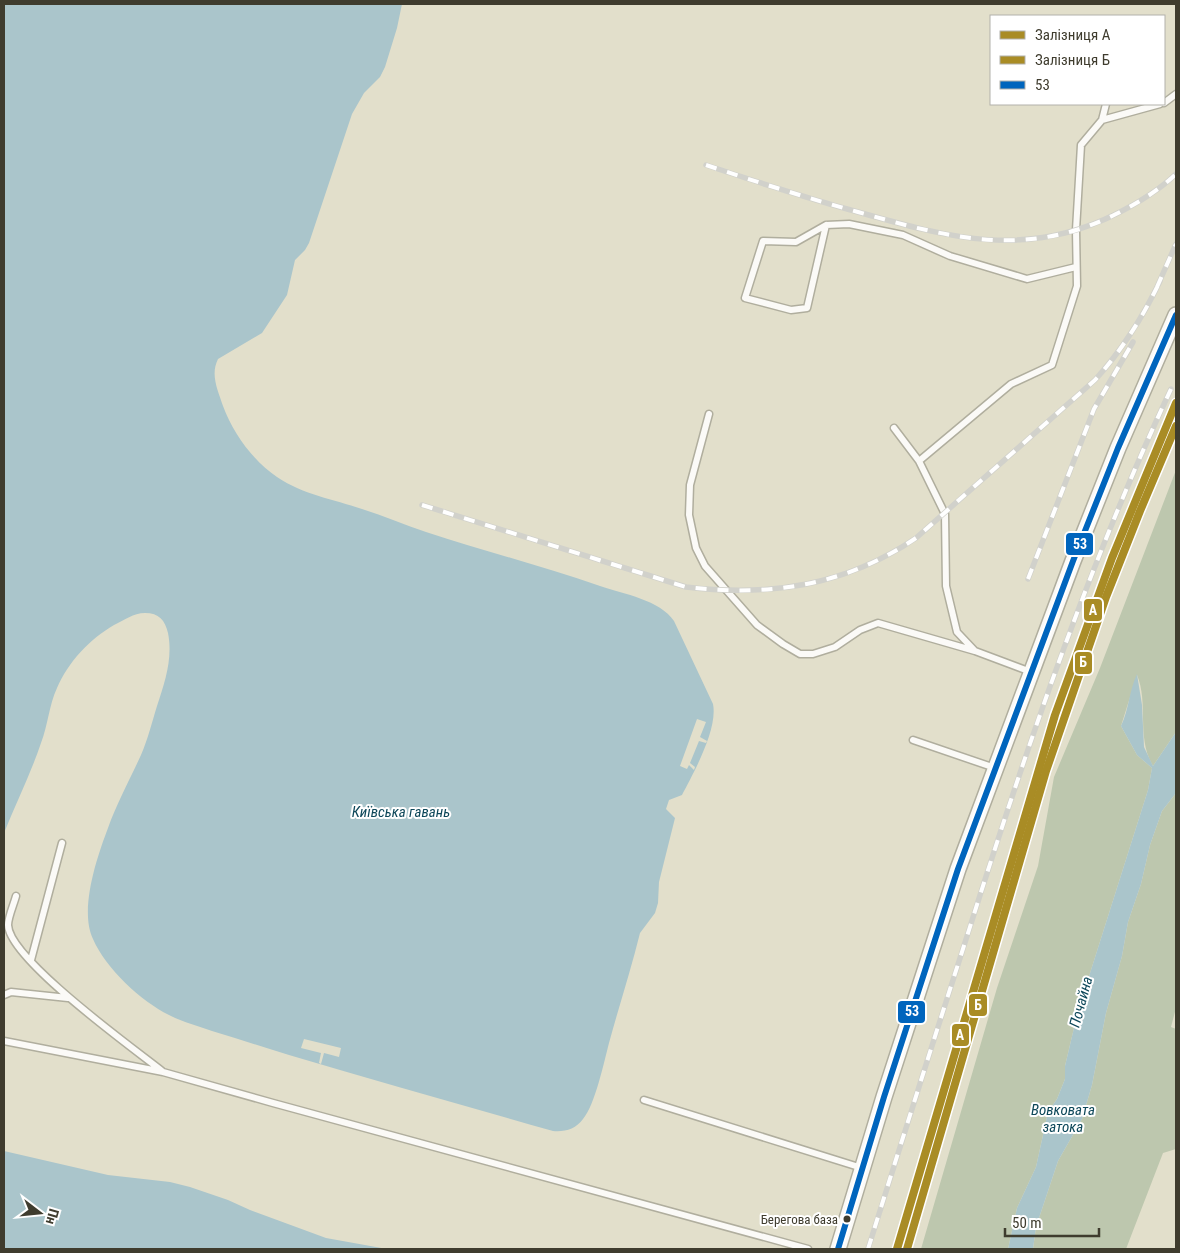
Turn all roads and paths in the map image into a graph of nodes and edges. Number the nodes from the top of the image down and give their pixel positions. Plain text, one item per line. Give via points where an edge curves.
1 (1176, 94) edge
2 (1165, 102) edge
3 (1106, 105) edge
4 (1156, 105) edge
5 (1102, 120) junction
6 (826, 224) junction
7 (1076, 267) junction
8 (1176, 314) edge
9 (709, 414) dead end
10 (894, 428) dead end
11 (919, 461) junction
12 (975, 651) junction
13 (1031, 672) junction
14 (913, 740) dead end
15 (995, 768) junction
16 (62, 843) dead end
17 (16, 896) dead end
18 (31, 960) junction
19 (4, 995) edge
20 (68, 998) junction
21 (4, 1041) edge
22 (163, 1072) junction
23 (644, 1100) dead end
24 (863, 1168) junction
25 (808, 1249) edge
26 (838, 1249) edge

1 - 2 lane
3 - 5 lane
4 - 5 lane
5 - 7 lane via 1081,146
6 - 6 lane via 806,308 791,310 745,298 763,242 796,242
6 - 7 lane via 850,224 904,235 950,256 1026,279
7 - 11 lane via 1077,286 1052,365 1012,384
8 - 13 street via 1118,448
9 - 12 lane via 690,485 689,515 696,548 704,566 757,625 800,654 836,647 860,630 878,623
10 - 11 lane
11 - 12 lane via 945,514 946,586 958,632
12 - 13 lane
13 - 15 street
14 - 15 lane
15 - 24 street via 927,961
16 - 18 lane
17 - 18 lane via 8,925 14,943
18 - 20 lane
19 - 20 lane via 11,992
20 - 22 lane
21 - 22 lane
22 - 25 lane
23 - 24 lane
24 - 26 street

